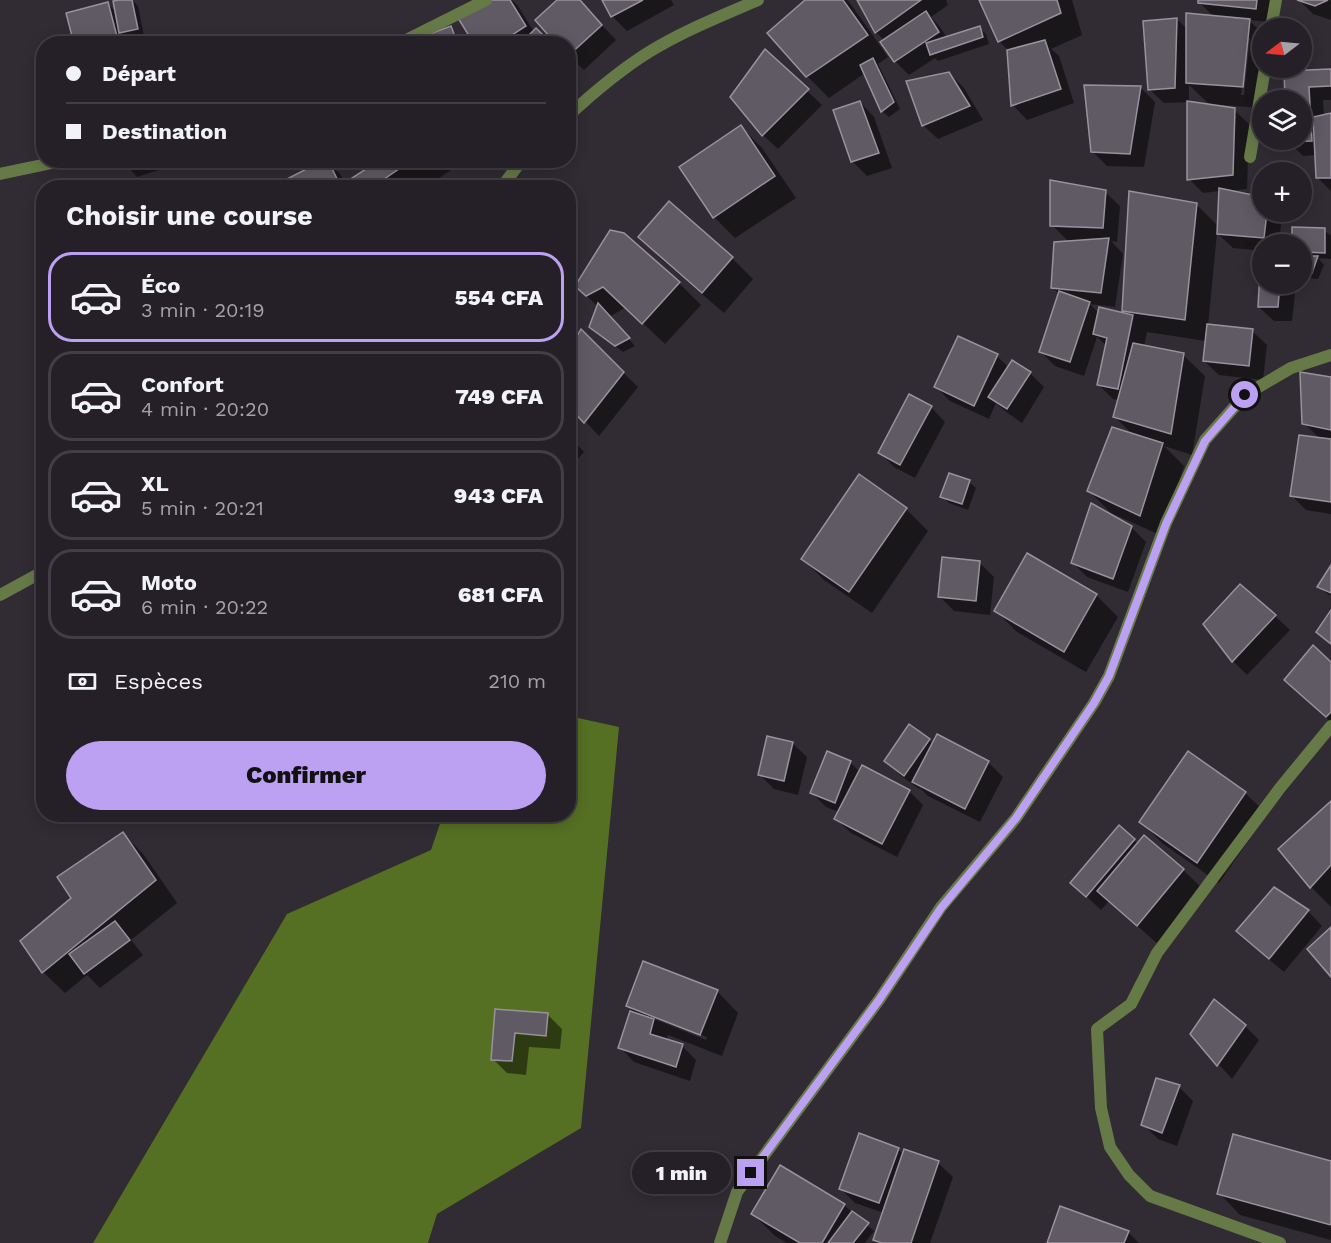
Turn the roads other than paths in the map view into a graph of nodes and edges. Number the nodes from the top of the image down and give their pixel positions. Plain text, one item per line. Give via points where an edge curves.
1 (486, 0) edge
2 (758, 0) edge
3 (1276, 0) edge
4 (1273, 18) edge
5 (414, 36) edge
6 (1263, 78) edge
7 (576, 109) edge
8 (1250, 157) dead end
9 (36, 166) edge
10 (0, 174) edge
11 (1331, 355) edge
12 (36, 575) edge
13 (0, 595) edge
14 (1331, 726) edge
15 (720, 1243) edge
16 (1280, 1243) edge

1 - 5 street
2 - 7 street via 648,53
3 - 4 street
6 - 8 street
9 - 10 street
11 - 15 street via 1291,368 1245,395 1205,441 1166,524 1109,676 1094,703 1016,818 941,908 879,1000 737,1192
12 - 13 street
14 - 16 street via 1157,953 1131,1004 1097,1029 1103,1118 1110,1147 1129,1175 1150,1196

